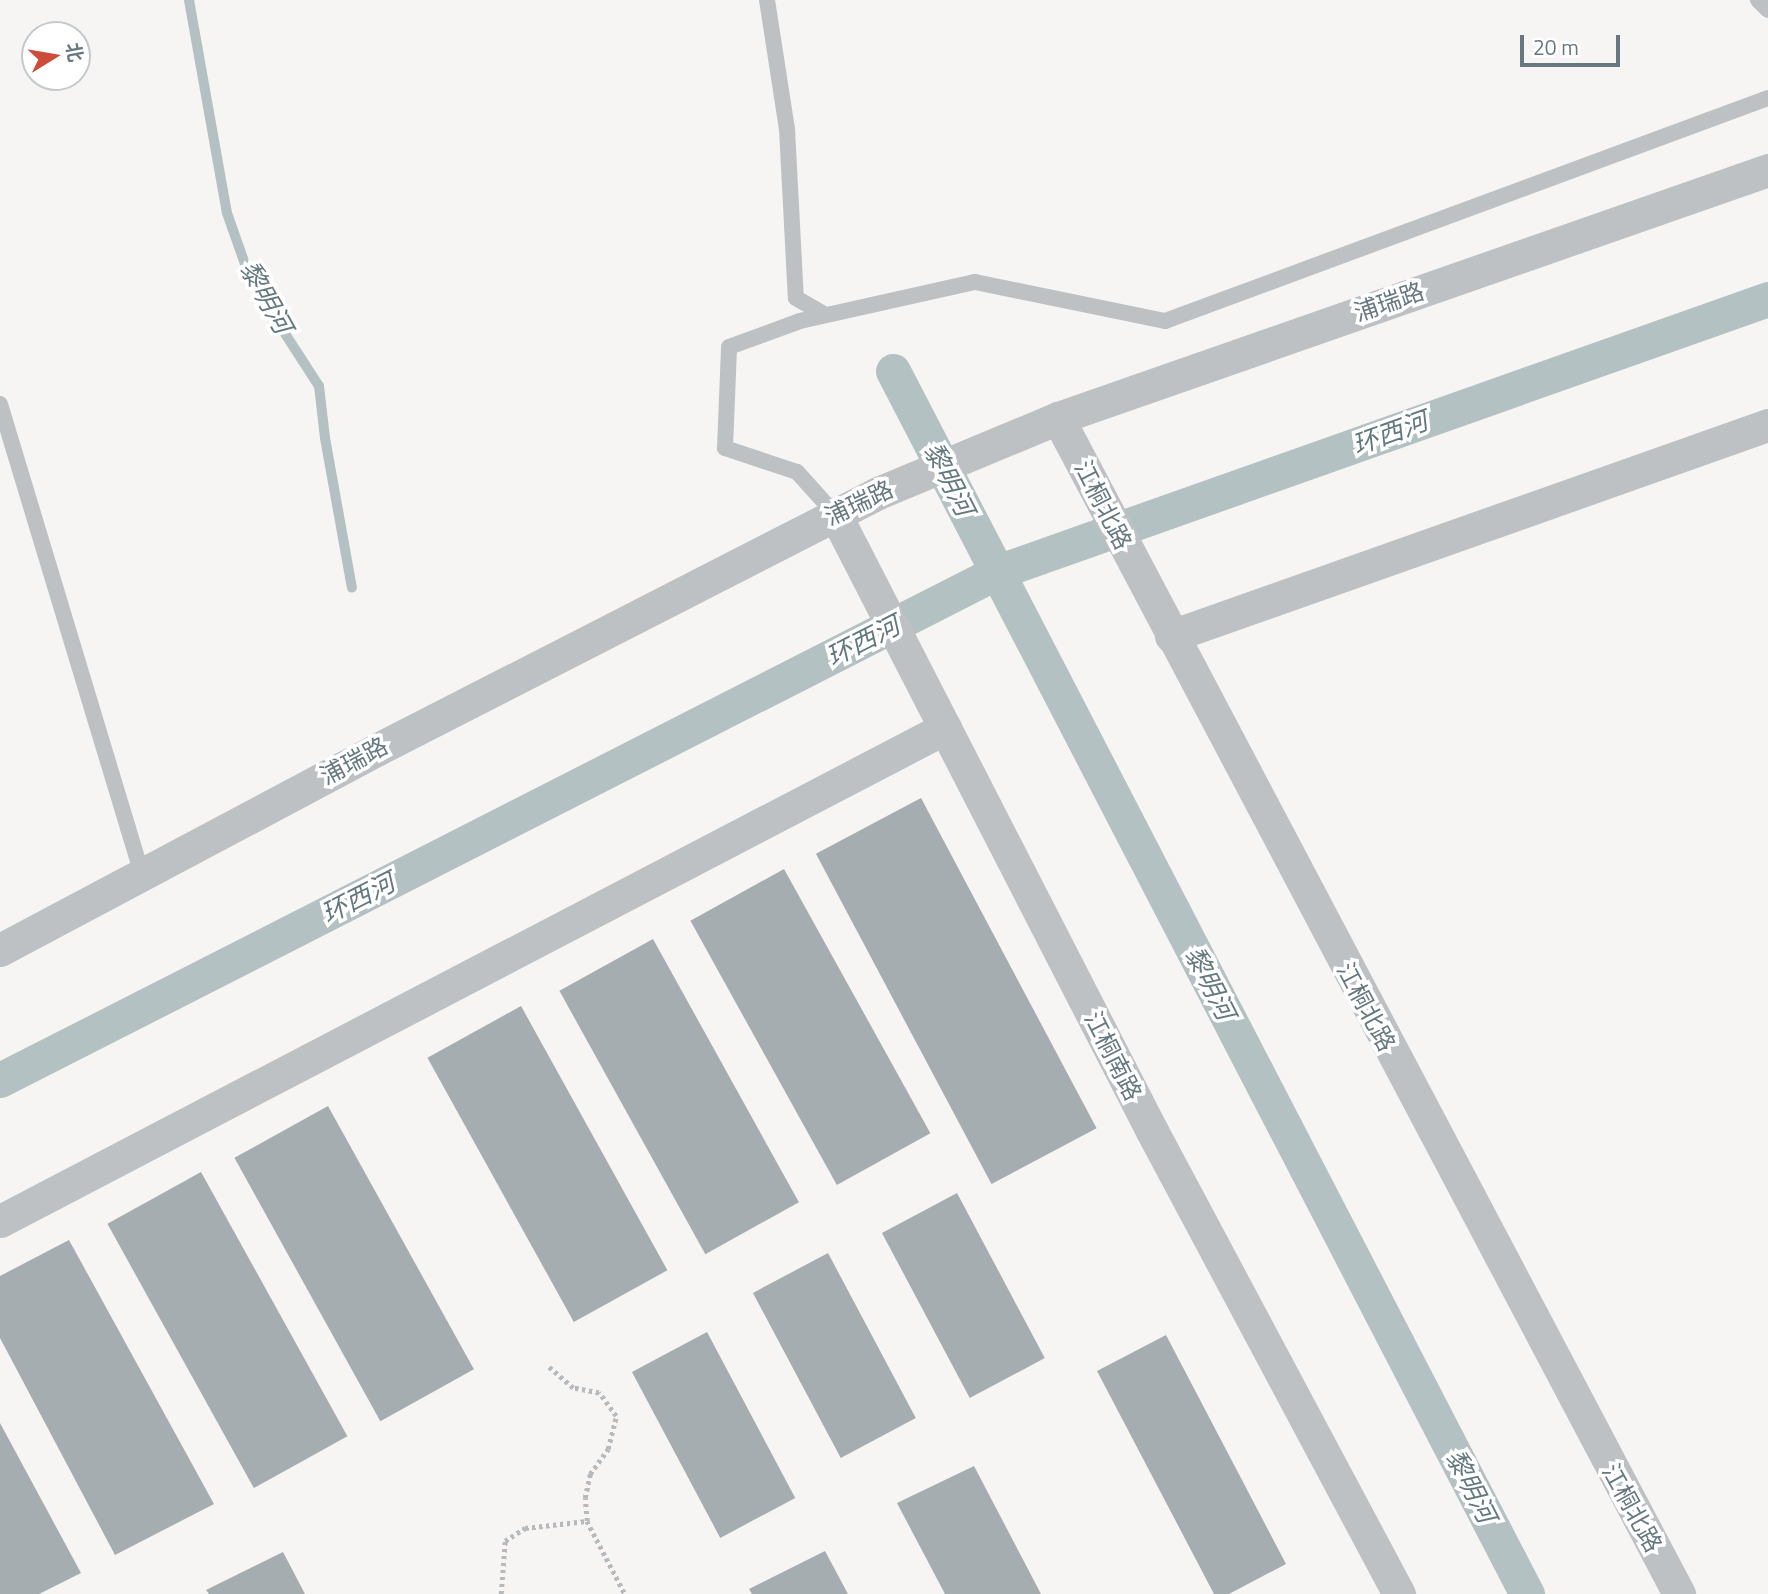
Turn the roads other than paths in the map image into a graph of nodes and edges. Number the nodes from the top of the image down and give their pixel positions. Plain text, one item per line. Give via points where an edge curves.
1 (767, 0) edge
2 (1758, 0) edge
3 (1768, 10) edge
4 (1768, 98) edge
5 (1768, 170) edge
6 (826, 315) junction
7 (0, 404) edge
8 (1058, 418) junction
9 (1768, 425) edge
10 (835, 513) junction
11 (1171, 636) junction
12 (945, 728) junction
13 (142, 874) junction
14 (0, 950) edge
15 (0, 1221) edge
16 (1399, 1594) edge
17 (1679, 1594) edge

1 - 6 lane via 787,129 796,298
2 - 3 lane
4 - 6 lane via 1165,321 975,282
5 - 8 street, 浦瑞路
6 - 10 lane via 729,347 725,448 797,472
7 - 13 lane
8 - 10 street, 浦瑞路
8 - 11 street, 江桐北路
9 - 11 street
10 - 12 street, 江桐南路
10 - 13 street, 浦瑞路
11 - 17 street, 江桐北路
12 - 15 street
12 - 16 street, 江桐南路 via 1152,1131
13 - 14 street, 浦瑞路

